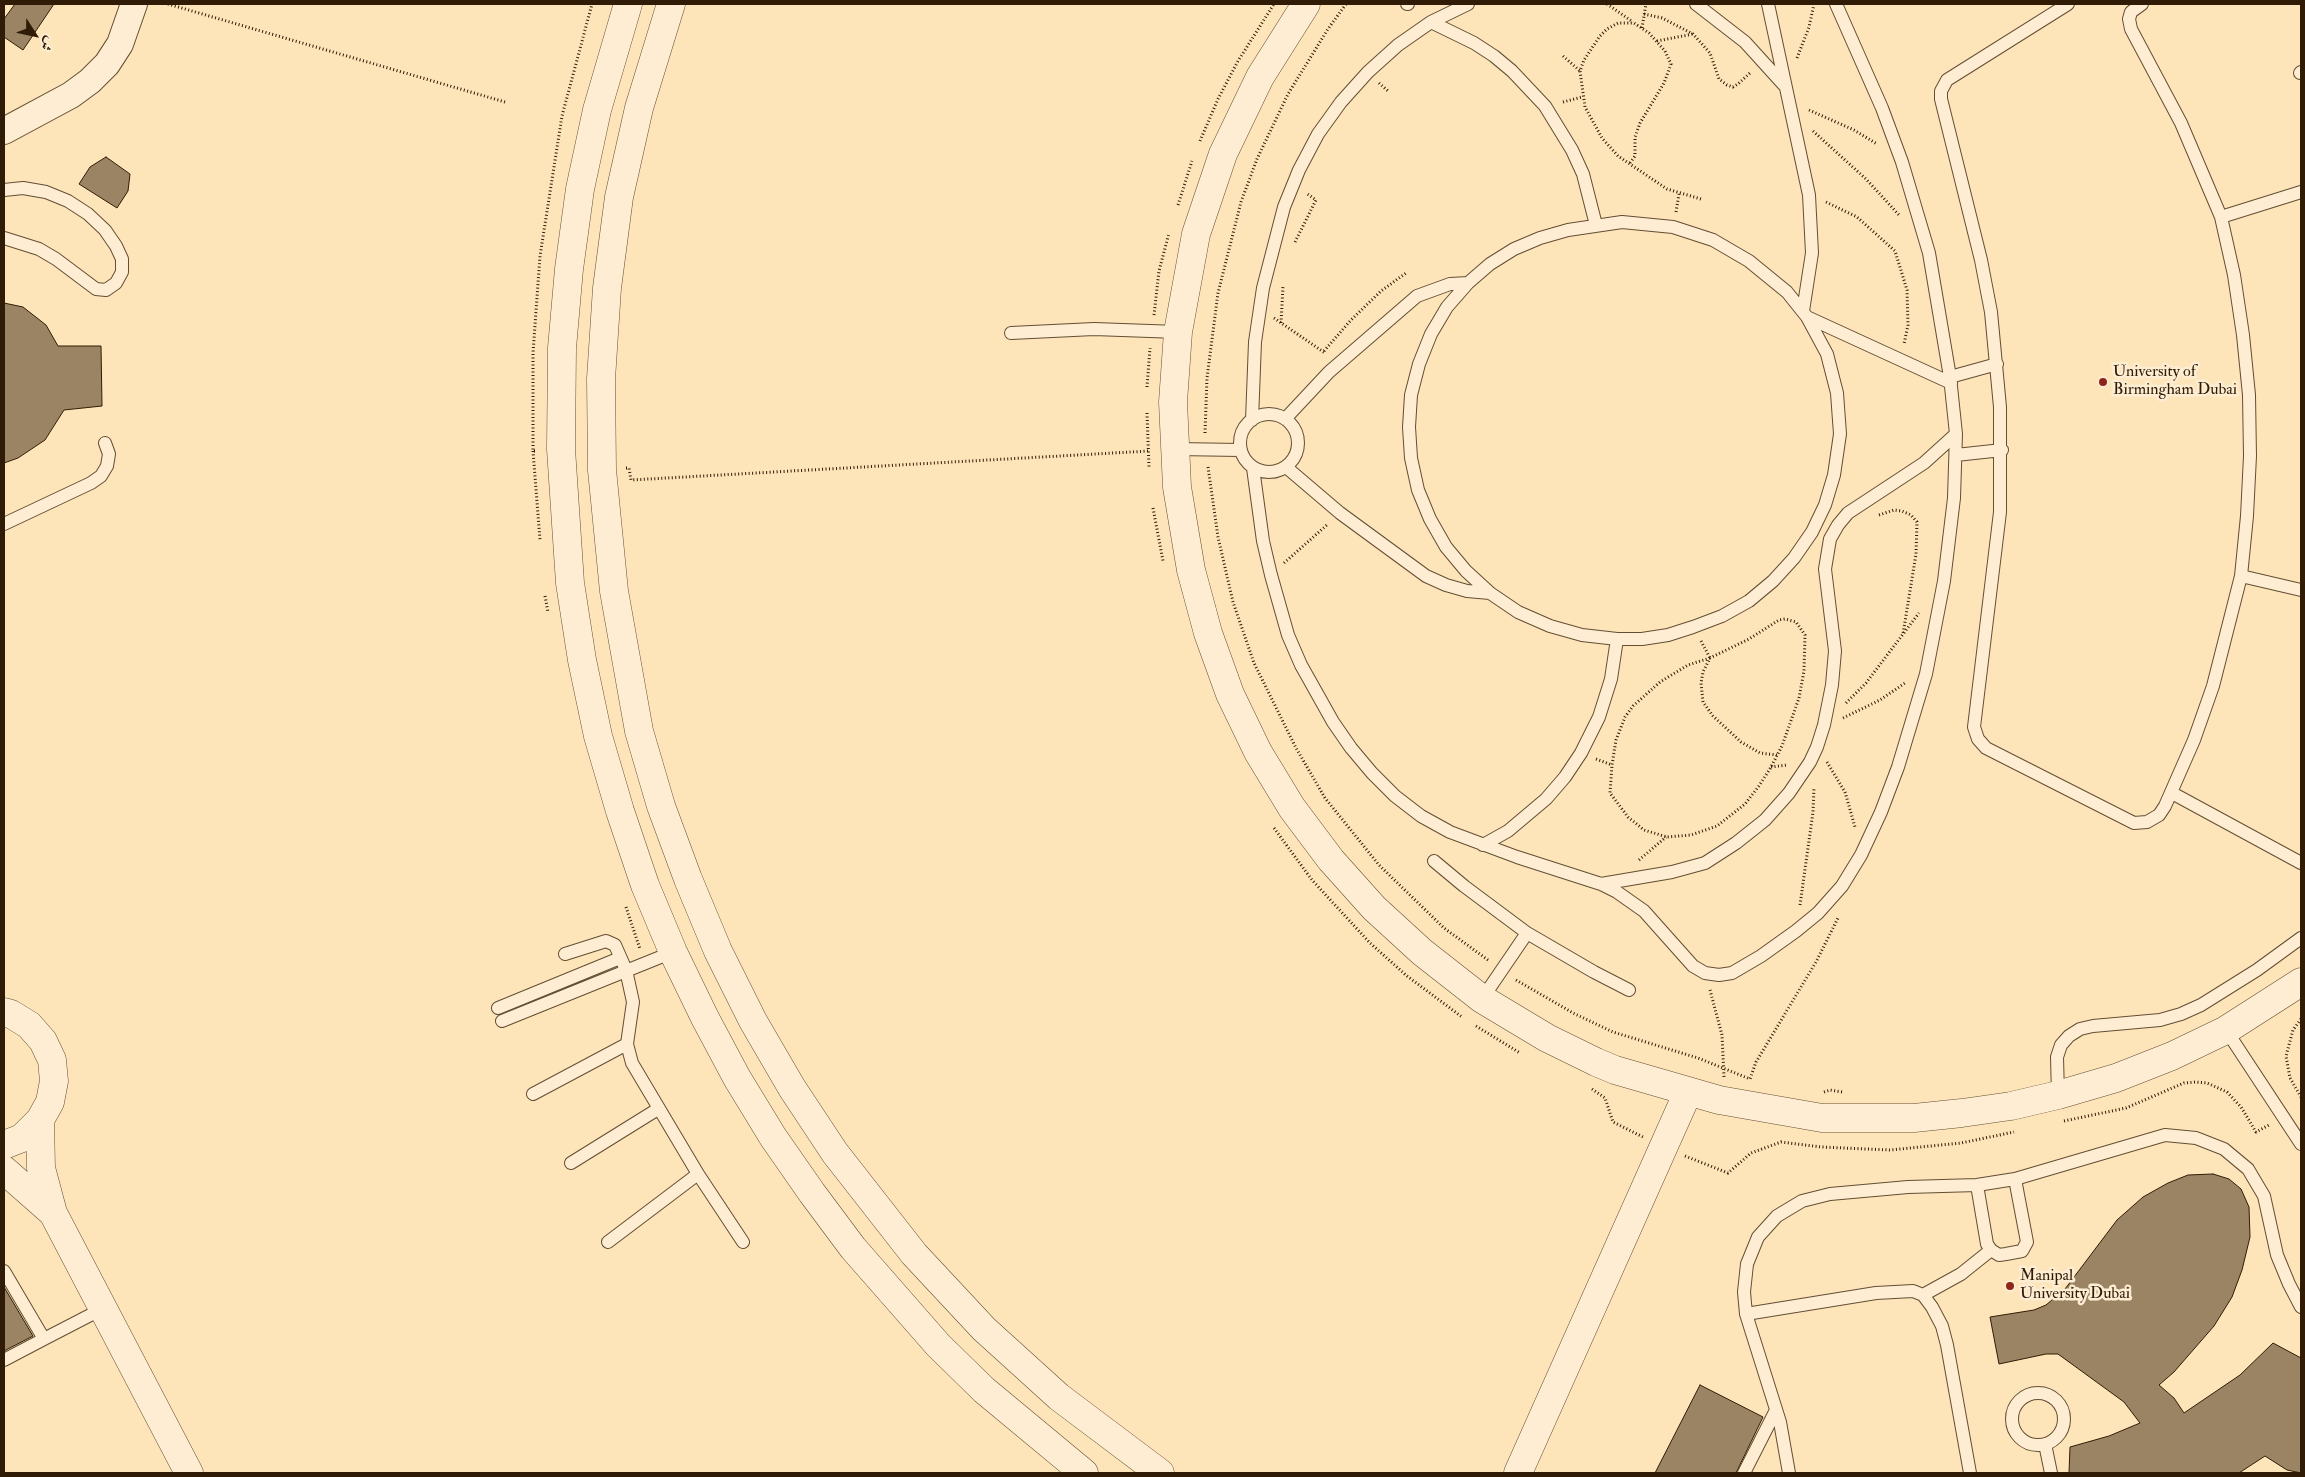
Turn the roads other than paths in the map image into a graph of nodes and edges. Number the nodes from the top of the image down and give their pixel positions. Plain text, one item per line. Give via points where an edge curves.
1 (134, 4) edge
2 (628, 4) edge
3 (671, 4) edge
4 (1306, 4) edge
5 (1468, 4) edge
6 (1696, 4) edge
7 (1768, 4) edge
8 (1836, 4) edge
9 (2068, 4) edge
10 (2142, 4) edge
11 (2128, 8) edge
12 (1431, 22) junction
13 (1785, 86) junction
14 (4, 132) edge
15 (4, 190) edge
16 (2301, 192) edge
17 (2221, 217) junction
18 (1596, 225) junction
19 (4, 238) edge
20 (1468, 283) junction
21 (1805, 314) junction
22 (1178, 332) junction
23 (1011, 333) dead end
24 (1997, 364) junction
25 (1951, 380) junction
26 (1285, 419) junction
27 (1252, 420) junction
28 (1956, 434) junction
29 (105, 443) dead end
30 (1175, 449) junction
31 (1241, 450) junction
32 (2002, 450) junction
33 (1956, 455) junction
34 (1286, 467) junction
35 (1253, 468) junction
36 (4, 524) edge
37 (2241, 576) junction
38 (2301, 590) edge
39 (1490, 593) junction
40 (1616, 639) junction
41 (2172, 793) junction
42 (1483, 845) junction
43 (1434, 861) dead end
44 (2301, 863) edge
45 (1601, 884) junction
46 (1527, 933) junction
47 (2301, 938) edge
48 (673, 952) junction
49 (565, 954) dead end
50 (623, 964) junction
51 (2301, 982) edge
52 (1629, 990) dead end
53 (1482, 999) junction
54 (498, 1008) dead end
55 (4, 1012) edge
56 (502, 1021) dead end
57 (2226, 1030) junction
58 (627, 1044) junction
59 (1688, 1092) junction
60 (533, 1094) dead end
61 (2058, 1095) junction
62 (658, 1109) junction
63 (40, 1120) junction
64 (2301, 1144) edge
65 (4, 1145) edge
66 (571, 1163) dead end
67 (4, 1170) edge
68 (698, 1174) junction
69 (2014, 1179) junction
70 (1977, 1185) junction
71 (53, 1213) junction
72 (608, 1242) dead end
73 (743, 1242) dead end
74 (1992, 1250) junction
75 (4, 1271) edge
76 (1922, 1295) junction
77 (2301, 1307) edge
78 (102, 1309) junction
79 (1746, 1314) junction
80 (44, 1339) junction
81 (4, 1360) edge
82 (1776, 1410) junction
83 (2045, 1444) junction
84 (189, 1473) edge
85 (1084, 1473) edge
86 (1160, 1473) edge
87 (1518, 1473) edge
88 (1744, 1473) edge
89 (1789, 1473) edge
90 (1970, 1473) edge
91 (2051, 1473) edge

1 - 14 street via 120,44 90,81
2 - 48 street via 597,110 579,198 562,348 561,449 570,583 596,726 645,885
3 - 86 street via 639,108 619,198 607,288 602,370 602,470 614,591 640,731 661,806 718,951 792,1088 835,1153 914,1254 972,1316 1021,1363 1099,1429
4 - 22 street via 1260,77 1223,154 1196,234
5 - 12 lane
6 - 13 lane via 1745,42
7 - 13 lane
8 - 25 lane via 1863,60 1902,162 1929,253
9 - 24 lane via 1947,80 1941,90 1981,260
10 - 11 lane
11 - 17 lane via 2131,29 2181,123
12 - 18 lane via 1494,56 1545,106 1583,174
12 - 27 lane via 1392,50 1341,102 1318,134 1294,183 1271,252 1259,308
13 - 21 lane via 1809,195 1812,253
15 - 19 lane via 22,188 46,192 88,214 116,246 122,259 122,272 116,283 106,290 96,289 56,258
16 - 17 lane
17 - 37 lane via 2236,284 2249,395 2250,456
18 - 20 lane via 1540,238 1514,249
18 - 21 lane via 1648,224 1713,240 1769,275
20 - 26 lane via 1450,284 1417,296 1340,363
20 - 39 lane via 1447,306 1418,364 1411,395 1411,458 1418,490 1446,547
21 - 25 lane
21 - 40 lane via 1826,354 1837,393 1840,434 1834,475 1812,532 1773,581 1722,616 1668,635
22 - 23 lane via 1094,329
22 - 30 street via 1173,402
24 - 25 lane
24 - 32 lane
25 - 28 lane
26 - 27 lane via 1268,414
26 - 34 lane via 1296,434 1298,443
27 - 31 lane via 1241,438
28 - 33 lane
28 - 45 lane via 1924,463 1848,513 1830,539 1825,569 1835,651 1832,684 1817,747 1789,793 1764,820 1705,862 1672,872
29 - 36 lane via 109,454 101,476
30 - 31 lane
30 - 53 street via 1177,487 1191,570 1208,633 1230,694 1258,752 1298,816 1331,860 1374,908 1422,952
31 - 35 lane
32 - 33 lane
32 - 41 lane via 1998,530 1974,715 1978,739 1996,754 2134,823 2147,822 2159,815
33 - 45 lane via 1950,540 1914,721 1881,812 1842,886 1818,913 1796,931 1761,956 1732,972 1719,975 1693,966 1632,900
34 - 35 lane via 1264,472
34 - 39 lane via 1340,513 1426,576 1460,589
35 - 42 lane via 1270,575 1288,635 1320,701 1351,748 1384,784 1421,816
37 - 38 lane
37 - 41 lane via 2213,686
39 - 40 lane via 1518,612 1550,626 1582,635
40 - 42 lane via 1609,686 1599,717 1581,753 1546,799 1520,823
41 - 44 lane
42 - 45 lane
43 - 46 lane
46 - 52 lane
46 - 53 lane
47 - 61 lane via 2219,994 2181,1014 2160,1020 2093,1026 2069,1036 2057,1057
48 - 50 lane
48 - 85 street via 737,1078 773,1137 853,1248 938,1345 984,1390
49 - 50 lane via 606,940 615,945
50 - 54 lane
50 - 56 lane
50 - 58 lane via 633,1002
51 - 57 street
53 - 59 street via 1546,1038 1596,1062
55 - 63 street via 29,1025 43,1041 52,1060 52,1095
57 - 61 street via 2116,1078
57 - 64 lane
58 - 60 lane
58 - 62 lane via 632,1063
59 - 61 street via 1822,1118 1962,1113
59 - 87 street
62 - 66 lane
62 - 68 lane
63 - 65 street via 22,1138
63 - 71 street via 41,1168
67 - 71 street
68 - 72 lane
68 - 73 lane
69 - 70 lane
69 - 74 lane via 2027,1242 2017,1252 1999,1255
69 - 77 lane via 2166,1135 2196,1138 2224,1149 2248,1169 2264,1196 2278,1255
70 - 74 lane via 1987,1244
70 - 79 lane via 1830,1194 1802,1201 1777,1216 1758,1237 1747,1264
71 - 78 street
74 - 76 lane via 1961,1274
75 - 80 lane
76 - 79 lane via 1913,1291 1876,1293
76 - 90 lane via 1939,1320 1947,1345
78 - 80 lane
78 - 84 street
79 - 82 lane
80 - 81 lane
82 - 88 lane
82 - 89 lane
83 - 83 lane via 2056,1437 2063,1425 2063,1411 2056,1400 2044,1393 2030,1394 2019,1401 2012,1413 2013,1426 2020,1438 2032,1444
83 - 91 lane

